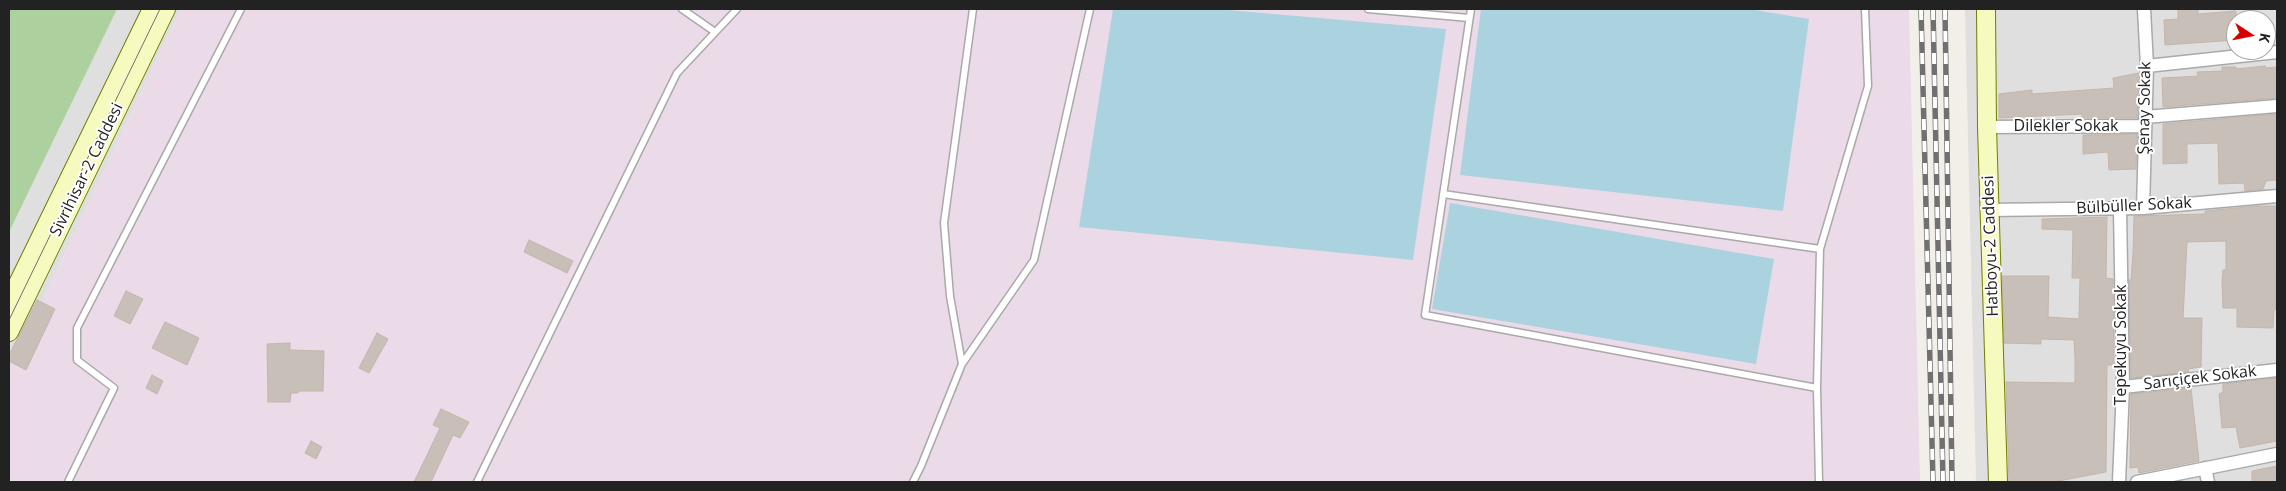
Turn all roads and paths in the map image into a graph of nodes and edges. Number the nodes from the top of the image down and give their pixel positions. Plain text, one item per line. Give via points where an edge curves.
1 (152, 9) edge
2 (166, 9) edge
3 (241, 9) edge
4 (682, 9) edge
5 (737, 9) edge
6 (973, 9) edge
7 (1090, 9) edge
8 (1368, 9) edge
9 (1471, 9) edge
10 (1865, 9) edge
11 (1986, 9) edge
12 (2144, 9) edge
13 (1469, 18) junction
14 (715, 32) junction
15 (2277, 52) edge
16 (2147, 66) junction
17 (2277, 106) edge
18 (2145, 121) junction
19 (1987, 127) junction
20 (1443, 194) junction
21 (2277, 196) edge
22 (2120, 208) junction
23 (2143, 208) junction
24 (1990, 210) junction
25 (1820, 249) junction
26 (9, 302) edge
27 (9, 332) edge
28 (962, 364) junction
29 (2277, 370) edge
30 (2123, 387) junction
31 (1817, 388) junction
32 (2277, 454) edge
33 (2205, 468) junction
34 (68, 482) edge
35 (476, 482) edge
36 (913, 482) edge
37 (1819, 482) edge
38 (1998, 482) edge
39 (2119, 482) edge
40 (2137, 482) edge
41 (2208, 482) edge

1 - 26 main road, Sivrihisar-2 Caddesi
2 - 27 main road, Sivrihisar-2 Caddesi
3 - 34 lane via 77,328 77,360 114,388
4 - 14 lane
5 - 14 lane
6 - 28 lane via 944,223 950,296
7 - 28 lane via 1034,260
8 - 13 lane
9 - 13 lane
10 - 25 lane via 1868,86
11 - 19 main road, Hatboyu-2 Caddesi
12 - 16 street, Şenay Sokak
13 - 20 lane
14 - 35 lane via 677,73
15 - 16 street
16 - 18 street, Şenay Sokak
17 - 18 street, Dilekler Sokak
18 - 19 street, Dilekler Sokak
18 - 23 street, Şenay Sokak
19 - 24 main road, Hatboyu-2 Caddesi
20 - 25 lane
20 - 31 lane via 1425,315
21 - 23 street, Bülbüller Sokak
22 - 23 street, Bülbüller Sokak
22 - 24 street, Bülbüller Sokak
22 - 30 street, Tepekuyu Sokak
24 - 38 main road, Hatboyu-2 Caddesi
25 - 31 lane
28 - 36 lane
29 - 30 street, Sarıçiçek Sokak
30 - 39 street, Tepekuyu Sokak
31 - 37 lane
32 - 33 street
33 - 40 street
33 - 41 street

